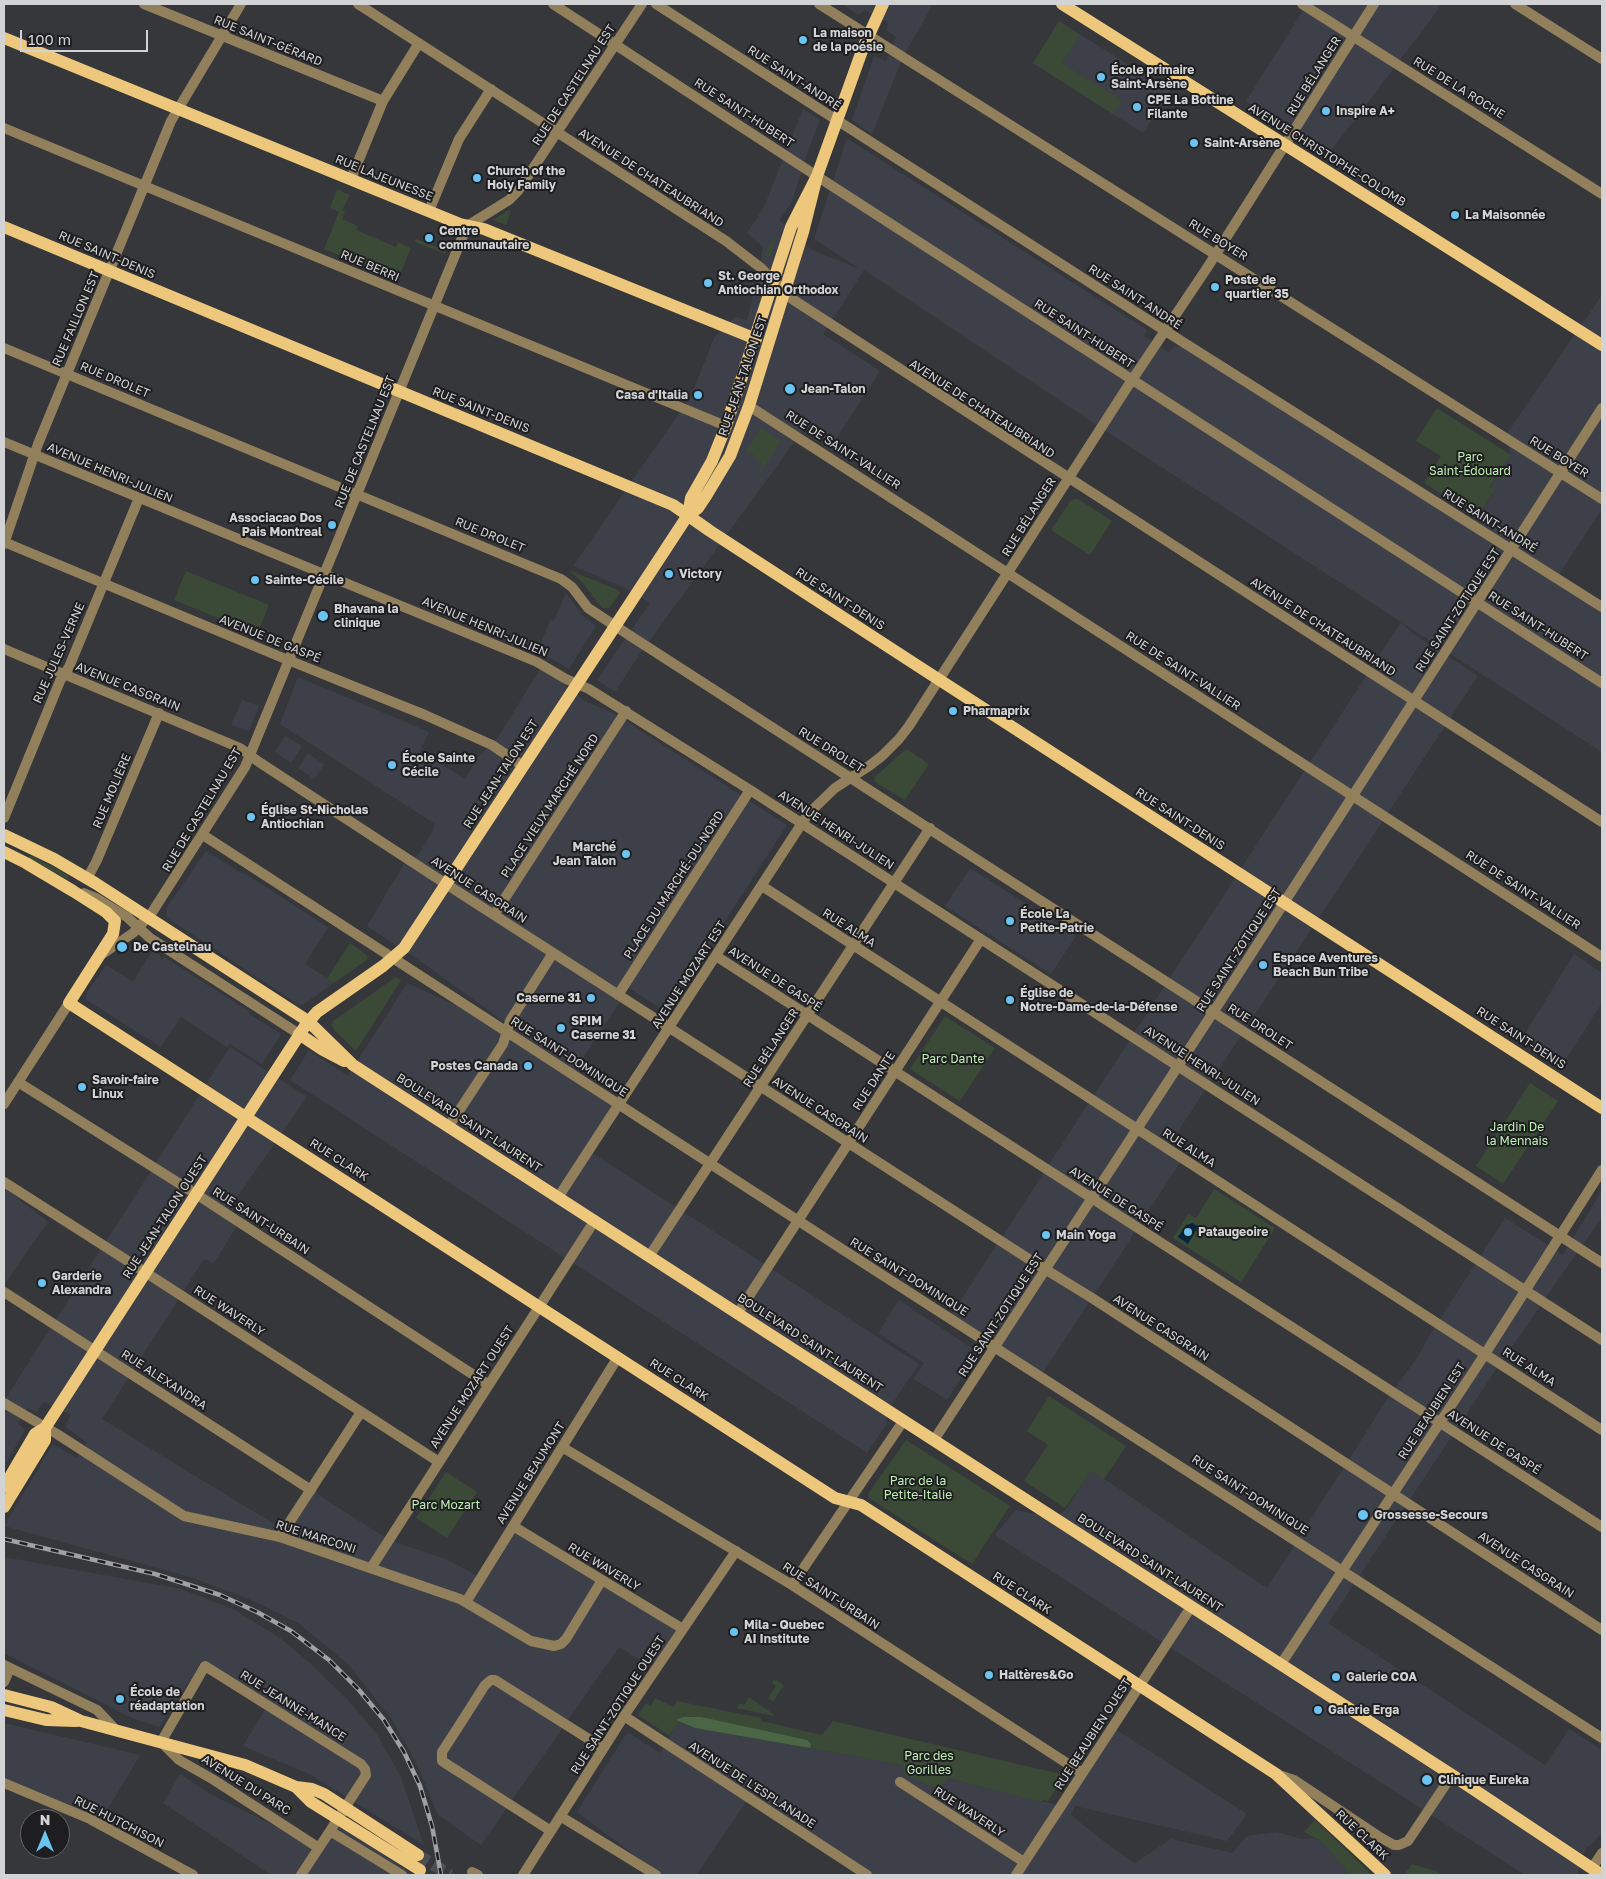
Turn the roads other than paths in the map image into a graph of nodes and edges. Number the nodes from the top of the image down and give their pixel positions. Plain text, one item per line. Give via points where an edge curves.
1 (144, 4) edge
2 (241, 4) edge
3 (358, 4) edge
4 (553, 4) edge
5 (642, 4) edge
6 (656, 4) edge
7 (818, 4) edge
8 (883, 4) edge
9 (1062, 4) edge
10 (1302, 4) edge
11 (1374, 4) edge
12 (1515, 4) edge
13 (868, 35) junction
14 (221, 36) junction
15 (1354, 36) junction
16 (4, 38) edge
17 (419, 43) junction
18 (615, 44) junction
19 (1602, 58) edge
20 (491, 89) junction
21 (383, 101) junction
22 (176, 109) junction
23 (837, 121) junction
24 (4, 128) edge
25 (558, 132) junction
26 (1285, 145) junction
27 (817, 176) junction
28 (351, 179) junction
29 (144, 186) junction
30 (1602, 194) edge
31 (429, 211) junction
32 (467, 226) junction
33 (4, 227) edge
34 (1216, 254) junction
35 (109, 270) junction
36 (773, 280) junction
37 (785, 292) junction
38 (434, 306) junction
39 (1166, 332) junction
40 (756, 339) junction
41 (1602, 345) edge
42 (4, 348) edge
43 (66, 374) junction
44 (1132, 380) junction
45 (400, 391) junction
46 (749, 406) junction
47 (1602, 408) edge
48 (726, 426) junction
49 (4, 442) edge
50 (34, 455) junction
51 (1561, 472) junction
52 (1068, 479) junction
53 (358, 494) junction
54 (139, 498) junction
55 (1602, 499) edge
56 (688, 515) junction
57 (4, 543) edge
58 (1512, 549) junction
59 (1008, 573) junction
60 (325, 575) junction
61 (103, 583) junction
62 (1478, 602) junction
63 (1602, 607) edge
64 (616, 626) junction
65 (4, 649) edge
66 (290, 660) junction
67 (64, 674) junction
68 (939, 680) junction
69 (1602, 683) edge
70 (578, 684) junction
71 (1414, 701) junction
72 (626, 711) junction
73 (159, 713) junction
74 (251, 756) junction
75 (524, 766) junction
76 (851, 777) junction
77 (750, 790) junction
78 (1354, 796) junction
79 (4, 818) edge
80 (1602, 822) edge
81 (802, 823) junction
82 (930, 828) junction
83 (4, 835) edge
84 (203, 835) junction
85 (4, 852) edge
86 (87, 879) junction
87 (894, 883) junction
88 (446, 884) junction
89 (762, 886) junction
90 (73, 891) junction
91 (1284, 903) junction
92 (494, 915) junction
93 (144, 923) junction
94 (982, 939) junction
95 (853, 945) junction
96 (553, 953) junction
97 (716, 956) junction
98 (98, 957) junction
99 (1602, 957) edge
100 (393, 958) junction
101 (618, 995) junction
102 (941, 1002) junction
103 (69, 1003) junction
104 (1213, 1012) junction
105 (808, 1015) junction
106 (308, 1021) junction
107 (670, 1028) junction
108 (506, 1032) junction
109 (299, 1034) junction
110 (353, 1065) junction
111 (1178, 1066) junction
112 (895, 1072) junction
113 (18, 1082) junction
114 (761, 1086) junction
115 (4, 1104) edge
116 (619, 1104) junction
117 (1602, 1108) edge
118 (246, 1116) junction
119 (449, 1126) junction
120 (1137, 1129) junction
121 (848, 1143) junction
122 (710, 1163) junction
123 (1602, 1170) edge
124 (4, 1182) edge
125 (196, 1194) junction
126 (558, 1196) junction
127 (1092, 1198) junction
128 (595, 1220) junction
129 (798, 1220) junction
130 (1560, 1236) junction
131 (650, 1256) junction
132 (1602, 1263) edge
133 (1046, 1270) junction
134 (146, 1272) junction
135 (1526, 1291) junction
136 (4, 1292) edge
137 (539, 1306) junction
138 (738, 1313) junction
139 (1602, 1340) edge
140 (995, 1347) junction
141 (95, 1351) junction
142 (1485, 1354) junction
143 (618, 1357) junction
144 (489, 1385) junction
145 (4, 1403) edge
146 (362, 1412) junction
147 (904, 1420) junction
148 (1440, 1422) junction
149 (45, 1428) junction
150 (1602, 1430) edge
151 (934, 1440) junction
152 (562, 1447) junction
153 (439, 1462) junction
154 (4, 1487) edge
155 (311, 1490) junction
156 (1393, 1494) junction
157 (848, 1502) junction
158 (4, 1507) edge
159 (513, 1526) junction
160 (1602, 1526) edge
161 (280, 1537) junction
162 (736, 1551) junction
163 (370, 1568) junction
164 (1343, 1570) junction
165 (602, 1580) junction
166 (792, 1585) junction
167 (466, 1602) junction
168 (1191, 1606) junction
169 (683, 1629) junction
170 (1602, 1630) edge
171 (1280, 1664) junction
172 (7, 1666) edge
173 (4, 1682) edge
174 (1139, 1686) junction
175 (4, 1695) edge
176 (4, 1710) edge
177 (624, 1716) junction
178 (81, 1721) junction
179 (116, 1730) junction
180 (1602, 1738) edge
181 (161, 1742) junction
182 (603, 1748) junction
183 (1082, 1773) junction
184 (1276, 1774) junction
185 (1452, 1775) junction
186 (4, 1782) edge
187 (900, 1782) dead end
188 (341, 1813) junction
189 (560, 1816) junction
190 (551, 1831) junction
191 (330, 1832) junction
192 (319, 1848) junction
193 (1602, 1853) edge
194 (418, 1854) tunnel mouth
195 (1024, 1862) junction
196 (420, 1870) tunnel mouth
197 (1597, 1871) edge
198 (193, 1875) edge
199 (301, 1875) edge
200 (402, 1875) edge
201 (523, 1875) edge
202 (656, 1875) edge
203 (867, 1875) edge
204 (1016, 1875) edge
205 (1385, 1875) edge

1 - 14 street, RUE SAINT-GÉRARD
2 - 14 street, RUE FAILLON EST
3 - 17 street, AVENUE DE CHATEAUBRIAND
4 - 18 street, RUE SAINT-HUBERT
5 - 18 street, RUE DE CASTELNAU EST
6 - 23 street, RUE SAINT-ANDRÉ
7 - 13 street, RUE BOYER
8 - 13 main road, RUE JEAN-TALON EST
9 - 26 main road, AVENUE CHRISTOPHE-COLOMB
10 - 15 street, RUE DE LA ROCHE
11 - 15 street, RUE BÉLANGER
12 - 19 street
13 - 23 main road, RUE JEAN-TALON EST
13 - 34 street, RUE BOYER
14 - 21 street, RUE SAINT-GÉRARD
14 - 22 street, RUE FAILLON EST
15 - 26 street, RUE BÉLANGER
15 - 30 street, RUE DE LA ROCHE
16 - 22 main road, RUE LAJEUNESSE
17 - 20 street, AVENUE DE CHATEAUBRIAND
17 - 21 street
18 - 25 street, RUE DE CASTELNAU EST
18 - 27 street, RUE SAINT-HUBERT
20 - 25 street, AVENUE DE CHATEAUBRIAND
20 - 31 street via 461,134
21 - 28 street
22 - 28 main road, RUE LAJEUNESSE
22 - 29 street, RUE FAILLON EST
23 - 27 main road, RUE JEAN-TALON EST
23 - 39 street, RUE SAINT-ANDRÉ
24 - 29 street, RUE BERRI
25 - 32 street, RUE DE CASTELNAU EST via 516,194
25 - 36 street, AVENUE DE CHATEAUBRIAND via 726,241
26 - 34 street, RUE BÉLANGER
26 - 41 main road, AVENUE CHRISTOPHE-COLOMB
27 - 36 main road, RUE JEAN-TALON EST via 791,227
27 - 37 main road, RUE JEAN-TALON EST
27 - 44 street, RUE SAINT-HUBERT
28 - 31 main road, RUE LAJEUNESSE
29 - 35 street, RUE FAILLON EST
29 - 38 street, RUE BERRI
31 - 32 main road, RUE LAJEUNESSE
32 - 38 street, RUE DE CASTELNAU EST
32 - 40 main road, RUE LAJEUNESSE via 484,229
33 - 35 main road, RUE SAINT-DENIS
34 - 39 street, RUE BÉLANGER
34 - 51 street, RUE BOYER
35 - 43 street, RUE FAILLON EST
35 - 45 main road, RUE SAINT-DENIS
36 - 37 street, AVENUE DE CHATEAUBRIAND
36 - 40 main road, RUE JEAN-TALON EST
37 - 46 main road, RUE JEAN-TALON EST
37 - 52 street, AVENUE DE CHATEAUBRIAND via 792,300
38 - 45 street, RUE DE CASTELNAU EST
38 - 48 street, RUE BERRI
39 - 44 street, RUE BÉLANGER
39 - 58 street, RUE SAINT-ANDRÉ
40 - 48 main road, RUE JEAN-TALON EST
42 - 43 street, RUE DROLET
43 - 50 street, RUE FAILLON EST
43 - 53 street, RUE DROLET
44 - 52 street, RUE BÉLANGER
44 - 62 street, RUE SAINT-HUBERT
45 - 53 street, RUE DE CASTELNAU EST
45 - 56 main road, RUE SAINT-DENIS via 652,495
46 - 56 main road, RUE JEAN-TALON EST via 728,460 698,508
46 - 59 street, RUE DE SAINT-VALLIER
47 - 51 street, RUE SAINT-ZOTIQUE EST
48 - 56 main road, RUE JEAN-TALON EST via 716,453 691,498
49 - 50 street, AVENUE HENRI-JULIEN
50 - 54 street, AVENUE HENRI-JULIEN
50 - 57 street, RUE FAILLON EST
51 - 55 street, RUE BOYER
51 - 58 street, RUE SAINT-ZOTIQUE EST
52 - 59 street, RUE BÉLANGER
52 - 71 street, AVENUE DE CHATEAUBRIAND
53 - 60 street, RUE DE CASTELNAU EST
53 - 64 street, RUE DROLET via 561,579 572,586 586,606
54 - 60 street, AVENUE HENRI-JULIEN
54 - 61 street, RUE JULES-VERNE
56 - 64 main road, RUE JEAN-TALON EST
56 - 68 main road, RUE SAINT-DENIS
57 - 61 street, AVENUE DE GASPÉ
58 - 62 street, RUE SAINT-ZOTIQUE EST
58 - 63 street, RUE SAINT-ANDRÉ
59 - 68 street, RUE BÉLANGER
59 - 78 street, RUE DE SAINT-VALLIER
60 - 66 street, RUE DE CASTELNAU EST
60 - 70 street, AVENUE HENRI-JULIEN via 537,662
61 - 66 street, AVENUE DE GASPÉ
61 - 67 street, RUE JULES-VERNE
62 - 69 street, RUE SAINT-HUBERT
62 - 71 street, RUE SAINT-ZOTIQUE EST
64 - 70 main road, RUE JEAN-TALON EST
64 - 76 street, RUE DROLET
65 - 67 street, AVENUE CASGRAIN
66 - 74 street, RUE DE CASTELNAU EST
66 - 75 street, AVENUE DE GASPÉ via 425,714 492,745
67 - 73 street, AVENUE CASGRAIN
67 - 79 street, RUE JULES-VERNE
68 - 76 street, RUE BÉLANGER via 899,739 874,763
68 - 91 main road, RUE SAINT-DENIS
70 - 72 street, AVENUE HENRI-JULIEN
70 - 75 main road, RUE JEAN-TALON EST
71 - 78 street, RUE SAINT-ZOTIQUE EST
71 - 80 street, AVENUE DE CHATEAUBRIAND
72 - 77 street, AVENUE HENRI-JULIEN
72 - 92 street, PLACE VIEUX MARCHÉ NORD
73 - 74 street, AVENUE CASGRAIN via 240,748
73 - 86 street, RUE MOLIÈRE
74 - 84 street, RUE DE CASTELNAU EST
74 - 88 street, AVENUE CASGRAIN
75 - 88 main road, RUE JEAN-TALON EST
76 - 81 street, AVENUE MOZART EST via 826,795
76 - 82 street, RUE DROLET
77 - 81 street, AVENUE HENRI-JULIEN
77 - 101 street, PLACE DU MARCHÉ-DU-NORD
78 - 91 street, RUE SAINT-ZOTIQUE EST
78 - 99 street, RUE DE SAINT-VALLIER
81 - 87 street, AVENUE HENRI-JULIEN
81 - 89 street, AVENUE MOZART EST
82 - 87 street, RUE BÉLANGER
82 - 104 street, RUE DROLET
83 - 86 main road, BOULEVARD SAINT-LAURENT
84 - 93 street, RUE DE CASTELNAU EST
84 - 100 street, RUE SAINT-DOMINIQUE
85 - 90 main road, BOULEVARD SAINT-LAURENT
86 - 93 main road, BOULEVARD SAINT-LAURENT
87 - 94 street, AVENUE HENRI-JULIEN
87 - 95 street, RUE BÉLANGER
88 - 92 street, AVENUE CASGRAIN
88 - 100 main road, RUE JEAN-TALON EST via 404,948
89 - 95 street, RUE ALMA
89 - 97 street, AVENUE MOZART EST
90 - 93 street, BOULEVARD SAINT-LAURENT via 96,898 127,917
90 - 98 main road, BOULEVARD SAINT-LAURENT via 106,912 114,921 113,934
91 - 104 street, RUE SAINT-ZOTIQUE EST
91 - 117 main road, RUE SAINT-DENIS
92 - 96 street, AVENUE CASGRAIN
93 - 98 street
93 - 106 main road, BOULEVARD SAINT-LAURENT
93 - 109 street, BOULEVARD SAINT-LAURENT via 150,938
94 - 102 street, RUE DANTE
94 - 111 street, AVENUE HENRI-JULIEN
95 - 102 street, RUE ALMA
95 - 105 street, RUE BÉLANGER
96 - 101 street, AVENUE CASGRAIN
96 - 108 street
97 - 105 street, AVENUE DE GASPÉ
97 - 107 street, AVENUE MOZART EST
98 - 103 main road
100 - 106 main road, RUE JEAN-TALON EST
100 - 108 street, RUE SAINT-DOMINIQUE
101 - 107 street, AVENUE CASGRAIN
102 - 112 street, RUE DANTE
102 - 120 street, RUE ALMA
103 - 113 street
103 - 118 main road, RUE CLARK
104 - 111 street, RUE SAINT-ZOTIQUE EST
104 - 130 street, RUE DROLET
105 - 112 street, AVENUE DE GASPÉ
105 - 114 street, RUE BÉLANGER
106 - 109 main road, RUE JEAN-TALON OUEST
106 - 110 main road, BOULEVARD SAINT-LAURENT
107 - 114 street, AVENUE CASGRAIN
107 - 116 street, AVENUE MOZART EST
108 - 116 street, RUE SAINT-DOMINIQUE
108 - 119 street via 502,1044
109 - 110 main road
109 - 118 main road, RUE JEAN-TALON OUEST
110 - 119 main road, BOULEVARD SAINT-LAURENT
111 - 120 street, RUE SAINT-ZOTIQUE EST
111 - 135 street, AVENUE HENRI-JULIEN
112 - 121 street, RUE DANTE
112 - 127 street, AVENUE DE GASPÉ
113 - 115 street
113 - 125 street, RUE SAINT-URBAIN
114 - 121 street, AVENUE CASGRAIN
114 - 122 street, RUE BÉLANGER
116 - 122 street, RUE SAINT-DOMINIQUE
116 - 126 street, AVENUE MOZART EST
118 - 125 main road, RUE JEAN-TALON OUEST
118 - 137 main road, RUE CLARK
119 - 126 main road, BOULEVARD SAINT-LAURENT
120 - 127 street, RUE SAINT-ZOTIQUE EST
120 - 142 street, RUE ALMA
121 - 129 street, RUE DANTE
121 - 133 street, AVENUE CASGRAIN
122 - 129 street, RUE SAINT-DOMINIQUE
122 - 131 street, RUE BÉLANGER
123 - 130 street, RUE BEAUBIEN EST
124 - 134 street, RUE WAVERLY
125 - 134 main road, RUE JEAN-TALON OUEST
125 - 144 street, RUE SAINT-URBAIN
126 - 128 main road, BOULEVARD SAINT-LAURENT
127 - 133 street, RUE SAINT-ZOTIQUE EST
127 - 148 street, AVENUE DE GASPÉ
128 - 131 main road, BOULEVARD SAINT-LAURENT
128 - 137 street, AVENUE MOZART OUEST
129 - 138 street, RUE DANTE
129 - 140 street, RUE SAINT-DOMINIQUE
130 - 132 street, RUE DROLET
130 - 135 street, RUE BEAUBIEN EST
131 - 138 main road, BOULEVARD SAINT-LAURENT
133 - 140 street, RUE SAINT-ZOTIQUE EST
133 - 156 street, AVENUE CASGRAIN
134 - 141 main road, RUE JEAN-TALON OUEST
134 - 146 street, RUE WAVERLY
135 - 139 street, AVENUE HENRI-JULIEN
135 - 142 street, RUE BEAUBIEN EST
136 - 141 street, RUE ALEXANDRA
137 - 143 main road, RUE CLARK
137 - 144 street, AVENUE MOZART OUEST
138 - 147 main road, BOULEVARD SAINT-LAURENT
140 - 151 street, RUE SAINT-ZOTIQUE EST
140 - 164 street, RUE SAINT-DOMINIQUE
141 - 149 main road, RUE JEAN-TALON OUEST
141 - 155 street, RUE ALEXANDRA
142 - 148 street, RUE BEAUBIEN EST
142 - 150 street, RUE ALMA
143 - 152 street, AVENUE BEAUMONT
143 - 157 main road, RUE CLARK via 836,1498
144 - 153 street, AVENUE MOZART OUEST
145 - 149 street, RUE MARCONI
146 - 153 street, RUE WAVERLY
146 - 155 street
147 - 151 main road, BOULEVARD SAINT-LAURENT
147 - 157 street
148 - 156 street, RUE BEAUBIEN EST
148 - 160 street, AVENUE DE GASPÉ
149 - 154 main road, RUE JEAN-TALON OUEST via 35,1434
149 - 158 main road, RUE JEAN-TALON OUEST via 45,1440
149 - 161 street, RUE MARCONI via 184,1516
151 - 168 main road, BOULEVARD SAINT-LAURENT
152 - 159 street, AVENUE BEAUMONT
152 - 162 street, RUE SAINT-URBAIN
153 - 163 street, AVENUE MOZART OUEST
155 - 161 street
156 - 164 street, RUE BEAUBIEN EST
156 - 170 street, AVENUE CASGRAIN
157 - 166 street
157 - 174 main road, RUE CLARK via 861,1505
159 - 165 street, RUE WAVERLY
159 - 167 street, AVENUE BEAUMONT
161 - 163 street, RUE MARCONI
162 - 166 street, RUE SAINT-URBAIN
162 - 169 street, RUE SAINT-ZOTIQUE OUEST
163 - 167 street, RUE MARCONI
164 - 171 street, RUE BEAUBIEN EST
164 - 180 street, RUE SAINT-DOMINIQUE
165 - 167 street, RUE MARCONI via 566,1639 554,1646 521,1636
165 - 169 street, RUE WAVERLY
166 - 183 street, RUE SAINT-URBAIN
168 - 171 main road, BOULEVARD SAINT-LAURENT
168 - 174 street, RUE BEAUBIEN OUEST
169 - 177 street, RUE SAINT-ZOTIQUE OUEST
171 - 185 main road, BOULEVARD SAINT-LAURENT
172 - 173 street
172 - 179 street via 96,1710
174 - 183 street, RUE BEAUBIEN OUEST
174 - 184 main road, RUE CLARK
175 - 178 main road, AVENUE DU PARC via 51,1707
176 - 178 main road, AVENUE DU PARC via 46,1720
177 - 182 street, RUE SAINT-ZOTIQUE OUEST
177 - 203 street, AVENUE DE L'ESPLANADE
178 - 179 main road, AVENUE DU PARC
179 - 181 main road, AVENUE DU PARC
181 - 188 main road, AVENUE DU PARC via 245,1765 296,1787 311,1802
181 - 188 street, RUE JEANNE-MANCE via 205,1666 366,1769 366,1775
181 - 192 street, AVENUE DU PARC via 179,1760
182 - 189 street, RUE SAINT-ZOTIQUE OUEST
182 - 190 street via 499,1681 491,1680 442,1752 440,1758 444,1764
183 - 195 street, RUE BEAUBIEN OUEST
184 - 185 street, RUE CLARK via 1294,1780 1394,1845 1408,1841
184 - 205 main road, RUE CLARK
185 - 197 main road, BOULEVARD SAINT-LAURENT
186 - 198 street, RUE HUTCHISON via 90,1819
187 - 195 street, RUE WAVERLY
188 - 191 street
188 - 194 main road, AVENUE DU PARC
188 - 196 main road, AVENUE DU PARC
189 - 190 street, RUE SAINT-ZOTIQUE OUEST
189 - 202 street
190 - 201 street, RUE SAINT-ZOTIQUE OUEST
191 - 192 street
191 - 200 street
192 - 199 street
193 - 197 street
195 - 204 street, RUE BEAUBIEN OUEST

